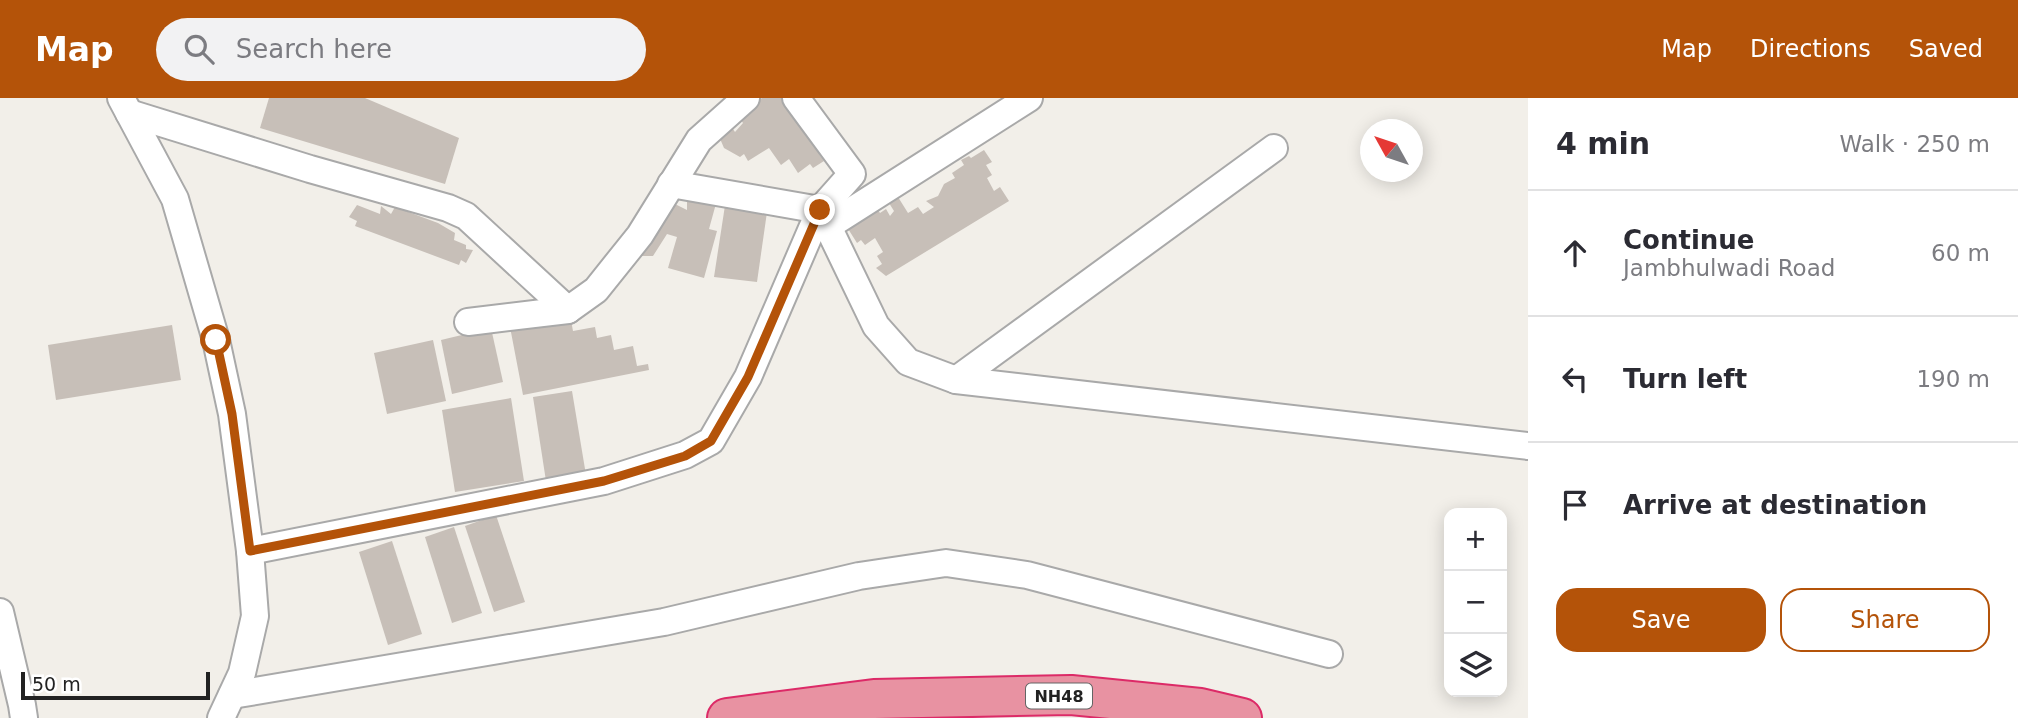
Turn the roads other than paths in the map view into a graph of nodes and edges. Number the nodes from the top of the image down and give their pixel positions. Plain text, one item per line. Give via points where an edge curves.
1 (746, 98) edge
2 (796, 98) edge
3 (1029, 98) edge
4 (125, 105) edge
5 (1274, 148) dead end
6 (671, 184) junction
7 (824, 218) junction
8 (568, 310) junction
9 (468, 323) dead end
10 (956, 380) junction
11 (1528, 446) edge
12 (250, 551) junction
13 (0, 612) edge
14 (1329, 654) dead end
15 (226, 706) edge
16 (24, 718) edge
17 (727, 718) edge
18 (1242, 718) edge

1 - 6 street via 699,140
2 - 7 street via 852,174
3 - 7 street
4 - 8 street via 310,169 466,216
4 - 12 street via 175,199 216,340 232,414
5 - 10 street
6 - 7 street
6 - 8 street via 640,235 596,290
7 - 10 street via 876,327 908,362
7 - 12 street via 748,377 711,441 685,456 604,481
8 - 9 street
10 - 11 street
12 - 15 street via 256,616 242,674
13 - 16 street
14 - 15 street via 1027,575 946,563 859,576 664,622
17 - 18 highway, NH48 via 874,699 1072,695 1200,708

